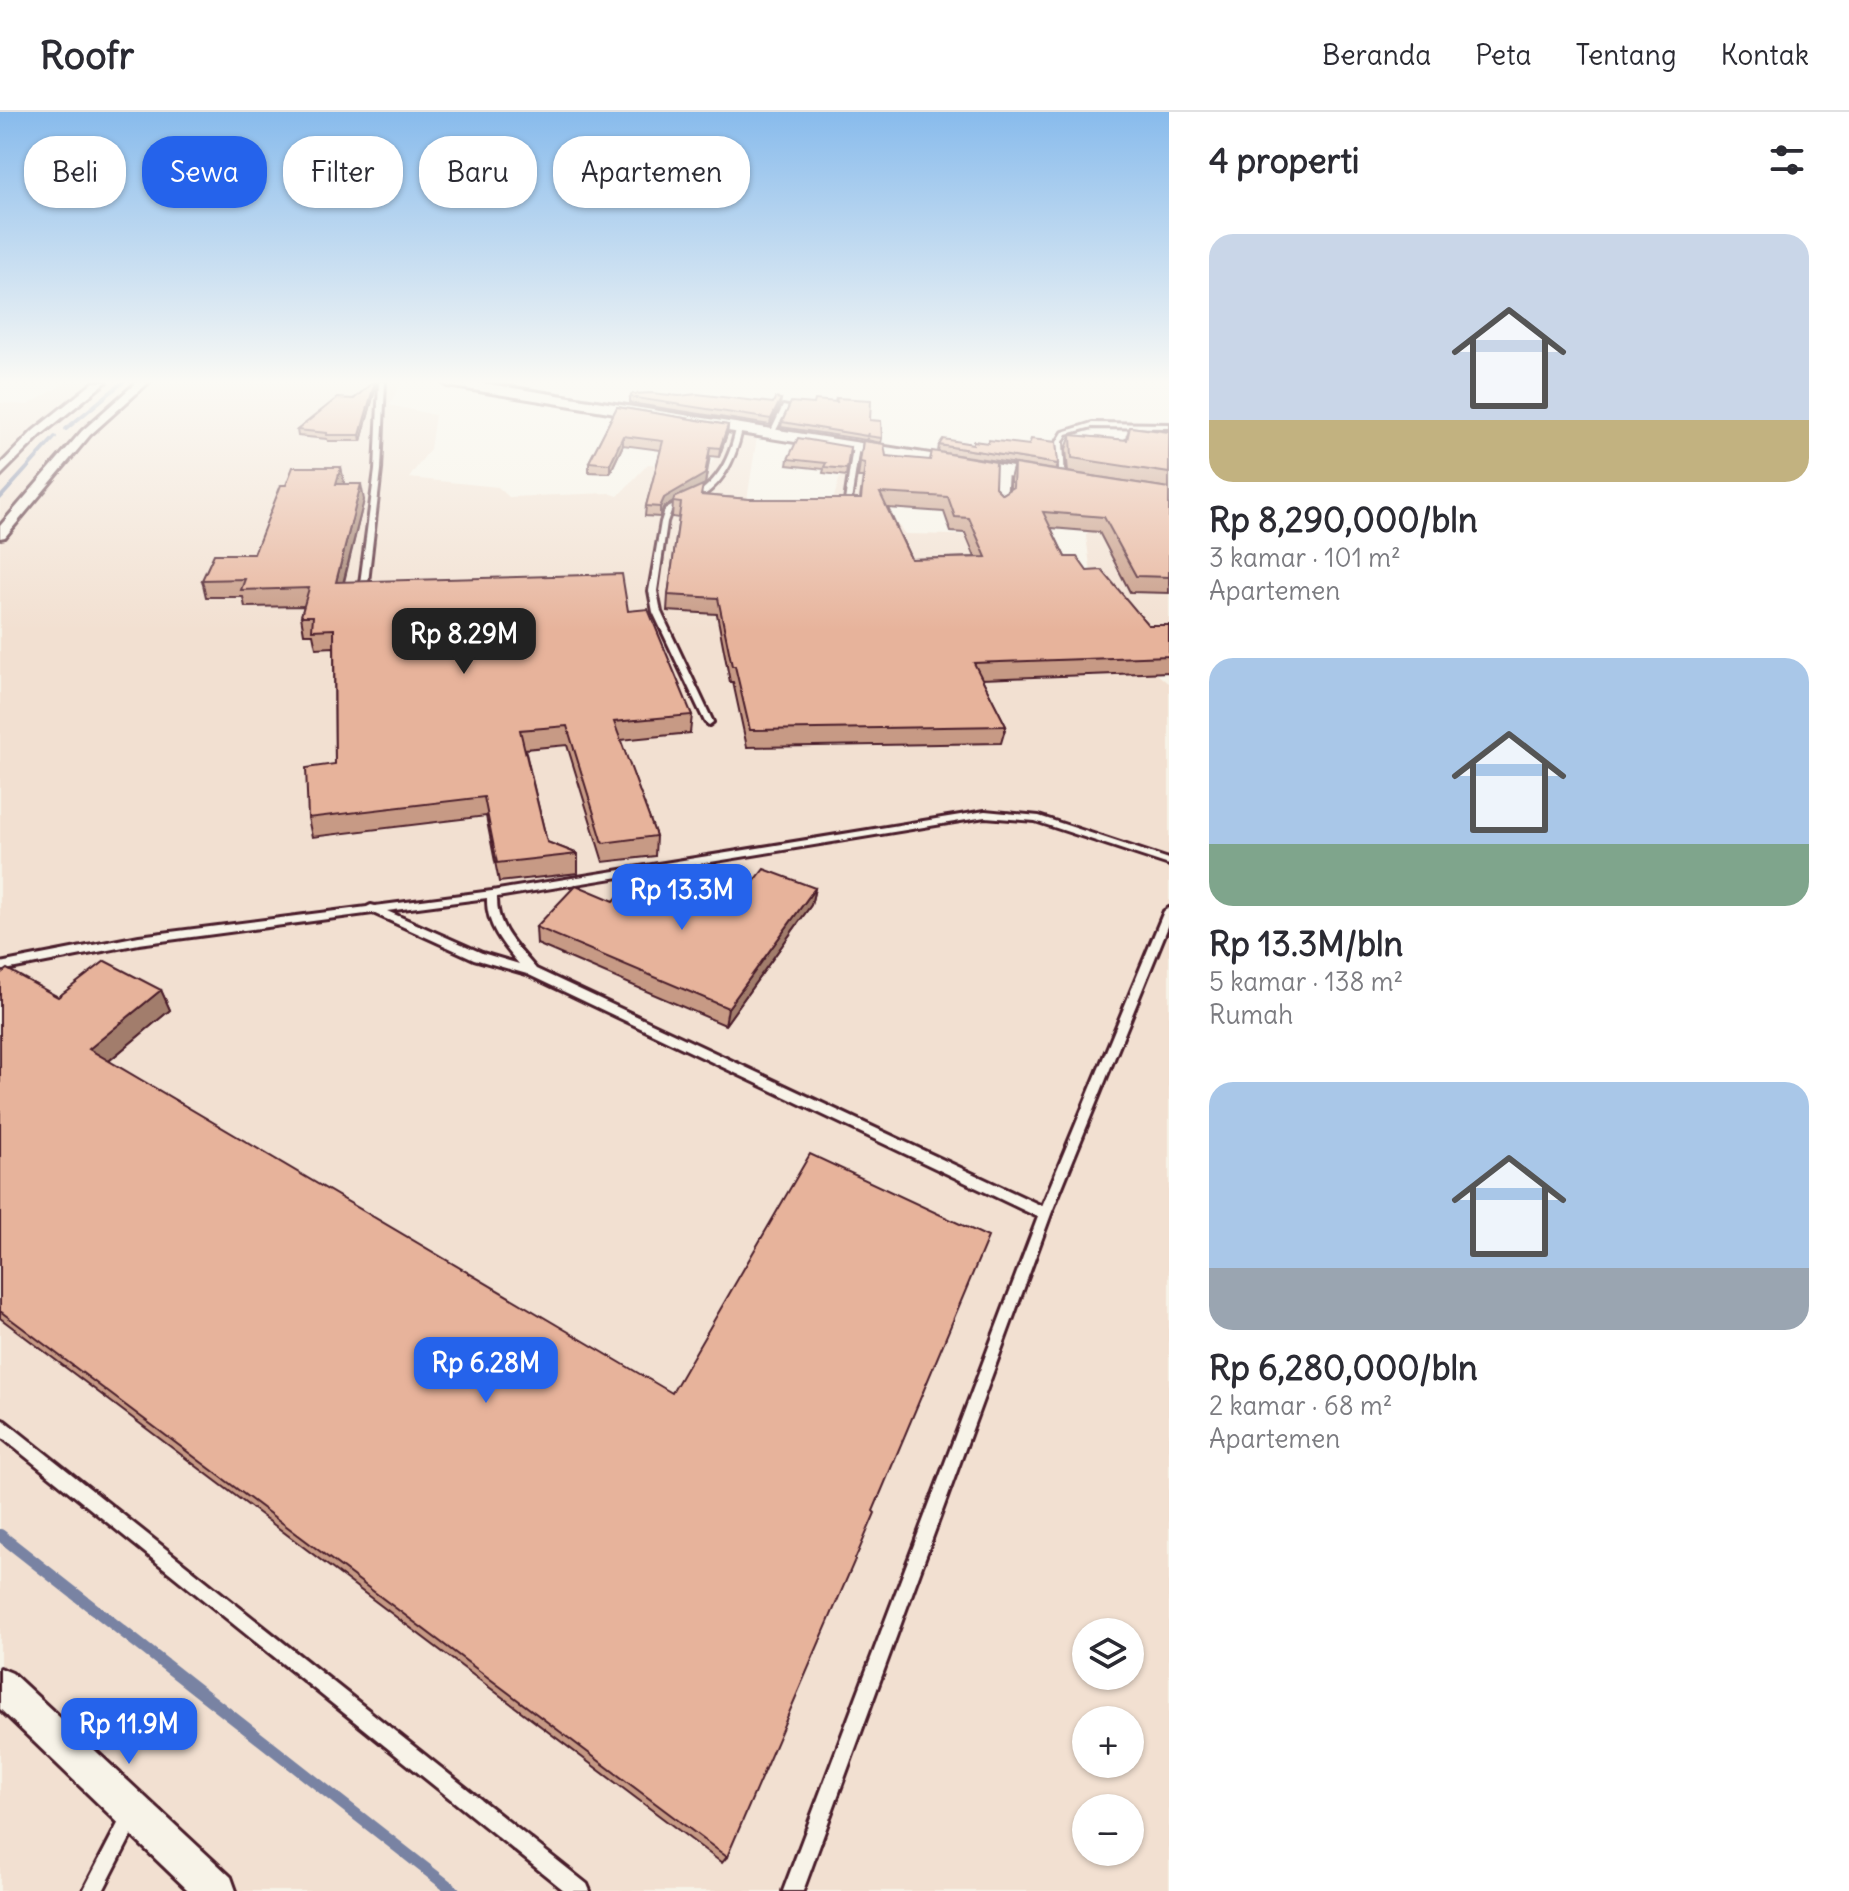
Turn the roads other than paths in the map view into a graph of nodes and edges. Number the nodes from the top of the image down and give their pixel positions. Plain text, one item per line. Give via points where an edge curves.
1 (51, 465) edge
2 (378, 465) edge
3 (730, 465) edge
4 (853, 465) edge
5 (970, 465) edge
6 (1066, 465) edge
7 (1002, 470) junction
8 (1070, 481) joint
9 (1000, 502) edge
10 (847, 508) edge
11 (0, 534) edge
12 (363, 591) edge
13 (709, 722) dead end
14 (1169, 862) edge
15 (492, 894) junction
16 (371, 908) junction
17 (1169, 911) edge
18 (0, 967) edge
19 (531, 971) junction
20 (1045, 1214) junction
21 (0, 1426) edge
22 (0, 1685) edge
23 (134, 1813) junction
24 (93, 1891) edge
25 (217, 1891) edge
26 (580, 1891) edge
27 (793, 1891) edge

1 - 11 street
2 - 12 lane
3 - 13 lane via 696,498 668,510 653,591 657,612
4 - 10 lane
5 - 7 street
6 - 8 lane
7 - 8 street
7 - 9 street
14 - 15 lane via 1036,818 985,814
15 - 16 lane
15 - 19 lane via 490,910 500,934
16 - 18 lane via 139,940
16 - 19 lane via 478,956
17 - 20 lane
19 - 20 lane
20 - 27 lane
21 - 26 lane
22 - 23 street
23 - 24 lane
23 - 25 street

